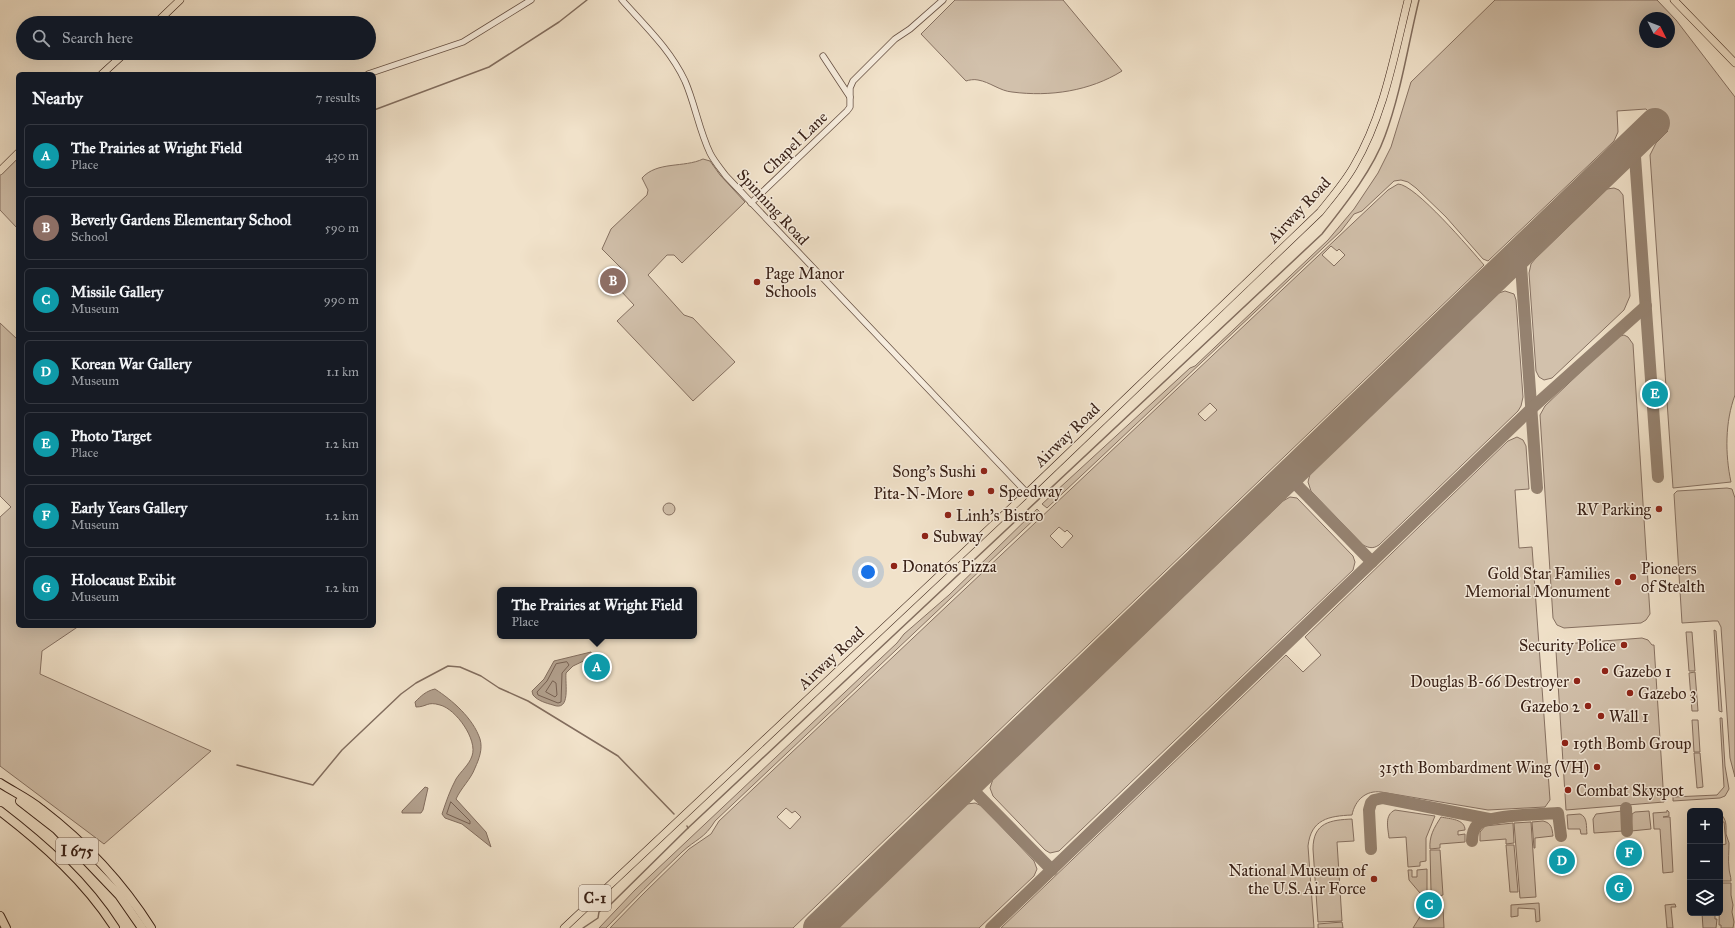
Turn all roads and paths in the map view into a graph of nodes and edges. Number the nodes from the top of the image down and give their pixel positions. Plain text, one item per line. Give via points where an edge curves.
1 (180, 0) edge
2 (531, 0) edge
3 (622, 0) edge
4 (943, 0) edge
5 (1408, 0) edge
6 (1674, 0) edge
7 (163, 16) edge
8 (824, 56) dead end
9 (117, 60) edge
10 (1734, 63) edge
11 (104, 72) edge
12 (374, 72) edge
13 (850, 97) junction
14 (16, 155) edge
15 (0, 171) edge
16 (751, 203) junction
17 (1027, 493) junction
18 (0, 784) edge
19 (0, 811) edge
20 (0, 916) edge
21 (6, 928) edge
22 (115, 928) edge
23 (142, 928) edge
24 (151, 928) edge
25 (564, 928) edge

1 - 7 main road
2 - 12 street via 463,42
3 - 16 street, Spinning Road via 671,57 685,82 713,158
4 - 13 street, Chapel Lane via 895,39 853,81
5 - 17 main road, Airway Road via 1390,78 1372,130 1355,165 1334,195 1280,252
6 - 10 main road
8 - 13 street
9 - 11 main road
13 - 16 street, Chapel Lane via 850,107 847,111
14 - 15 main road
16 - 17 street, Spinning Road
17 - 25 main road, Airway Road / C-1
18 - 23 highway, I 675 via 56,829 118,895
18 - 24 highway via 40,808 81,844 119,884
19 - 22 highway, I 675 via 51,854 83,886
20 - 21 highway

